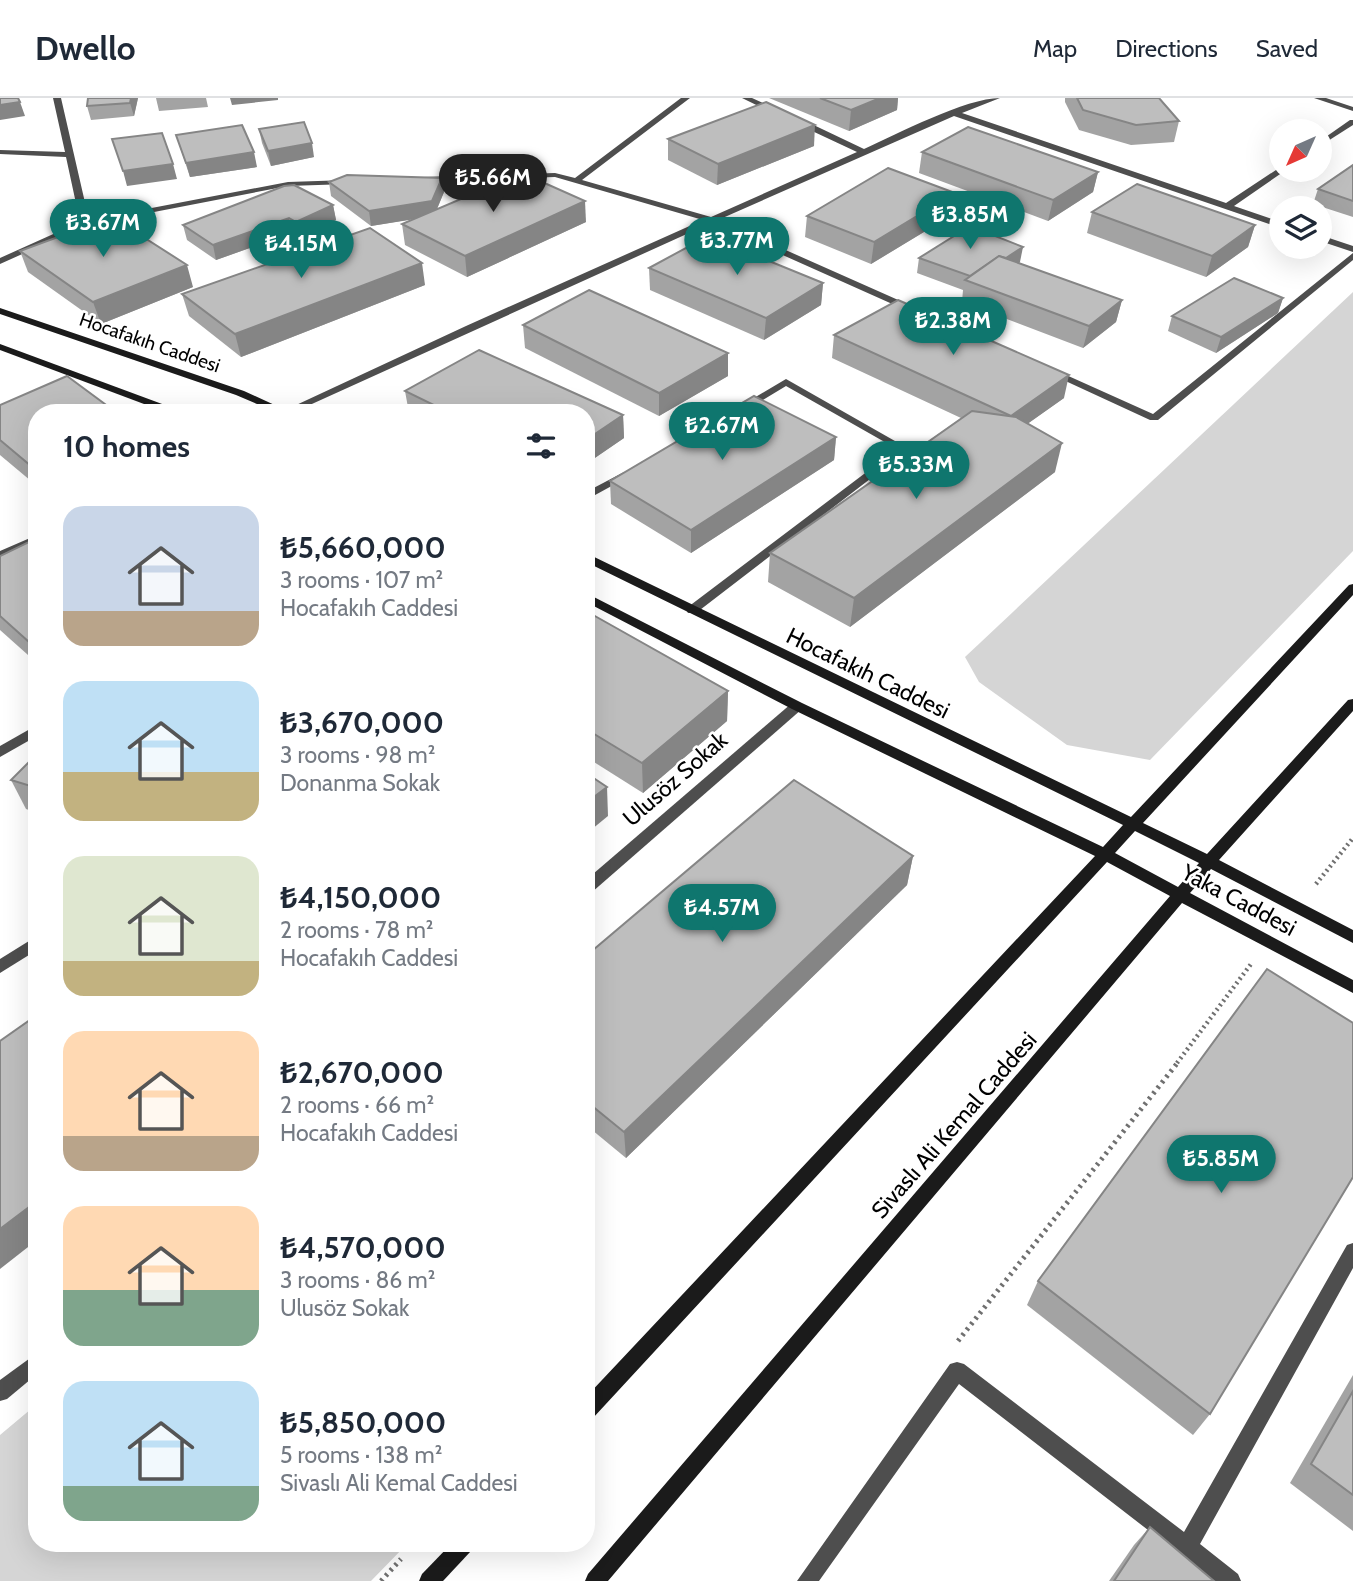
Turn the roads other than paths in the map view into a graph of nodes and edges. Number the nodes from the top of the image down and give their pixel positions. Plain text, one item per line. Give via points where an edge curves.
1 (57, 98) edge
2 (686, 98) edge
3 (746, 98) edge
4 (996, 98) edge
5 (1318, 98) edge
6 (1353, 109) edge
7 (781, 113) edge
8 (954, 113) junction
9 (793, 118) edge
10 (1353, 122) edge
11 (1332, 137) edge
12 (0, 152) edge
13 (863, 152) junction
14 (69, 155) junction
15 (1269, 179) edge
16 (408, 180) edge
17 (355, 181) edge
18 (576, 181) junction
19 (1228, 206) junction
20 (711, 220) junction
21 (1269, 221) edge
22 (85, 223) junction
23 (1332, 242) edge
24 (1353, 249) edge
25 (1353, 256) edge
26 (0, 261) edge
27 (0, 311) edge
28 (926, 316) edge
29 (0, 347) edge
30 (1040, 367) edge
31 (82, 377) junction
32 (70, 383) edge
33 (153, 404) edge
34 (265, 404) edge
35 (306, 404) edge
36 (727, 416) edge
37 (633, 470) edge
38 (595, 492) edge
39 (28, 542) edge
40 (0, 555) edge
41 (595, 562) edge
42 (1353, 589) edge
43 (595, 602) edge
44 (692, 610) junction
45 (1353, 703) edge
46 (797, 706) junction
47 (28, 735) edge
48 (0, 752) edge
49 (1133, 824) junction
50 (1104, 855) junction
51 (1209, 861) junction
52 (595, 881) edge
53 (1183, 895) junction
54 (1353, 937) edge
55 (28, 948) edge
56 (0, 967) edge
57 (1353, 987) edge
58 (1353, 1251) edge
59 (28, 1369) edge
60 (0, 1392) edge
61 (595, 1402) edge
62 (1187, 1547) junction
63 (456, 1552) edge
64 (429, 1581) edge
65 (595, 1581) edge
66 (807, 1581) edge
67 (1231, 1581) edge

1 - 14 street
2 - 18 street
3 - 7 street
4 - 8 street
5 - 6 street
8 - 13 street
8 - 19 street
9 - 13 street
10 - 11 street
12 - 14 street
13 - 20 street
14 - 22 street
15 - 19 street
16 - 18 street via 555,175
17 - 22 street via 288,184
18 - 20 street
19 - 21 street
20 - 28 street
20 - 35 street
22 - 26 street
23 - 24 street
25 - 30 street via 1154,418
27 - 34 street, Hocafakıh Caddesi
29 - 31 street
31 - 32 street
31 - 33 street
36 - 44 street via 786,382 904,449
37 - 38 street
39 - 40 street
41 - 44 street, Hocafakıh Caddesi
42 - 49 street
43 - 46 street
44 - 49 street, Hocafakıh Caddesi
45 - 51 street, Sivaslı Ali Kemal Caddesi
46 - 50 street
46 - 52 street, Ulusöz Sokak
47 - 48 street
49 - 50 street
49 - 51 street, Yaka Caddesi
50 - 53 street, Yaka Caddesi
50 - 61 street
51 - 53 street, Sivaslı Ali Kemal Caddesi
51 - 54 street, Yaka Caddesi
53 - 57 street, Yaka Caddesi
53 - 65 street, Sivaslı Ali Kemal Caddesi
55 - 56 street
58 - 62 street
59 - 60 street
62 - 66 street via 957,1371
62 - 67 street
63 - 64 street

